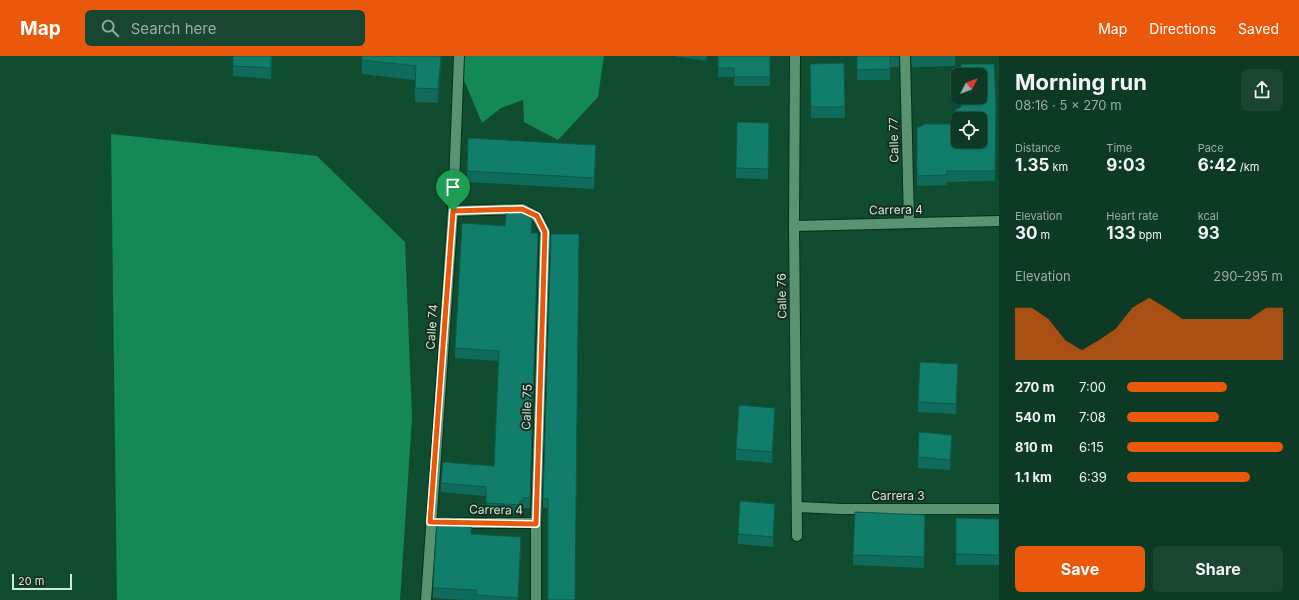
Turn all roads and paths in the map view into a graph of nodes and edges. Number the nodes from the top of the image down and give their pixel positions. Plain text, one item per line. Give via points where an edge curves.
1 (459, 56) edge
2 (795, 56) edge
3 (905, 56) edge
4 (453, 211) junction
5 (999, 221) edge
6 (909, 223) junction
7 (794, 226) junction
8 (798, 507) junction
9 (999, 509) edge
10 (430, 522) junction
11 (536, 524) junction
12 (797, 536) dead end
13 (426, 600) edge
14 (536, 600) edge

1 - 4 street, Calle 74
2 - 7 street, Calle 76
3 - 6 street, Calle 77
4 - 10 street, Calle 74
4 - 11 street, Calle 75 via 522,209 537,216 545,232
5 - 6 street, Carrera 4
6 - 7 street, Carrera 4
7 - 8 street, Calle 76
8 - 9 street, Carrera 3
8 - 12 street, Calle 76
10 - 11 street, Carrera 4
10 - 13 street, Calle 74
11 - 14 street, Calle 75

